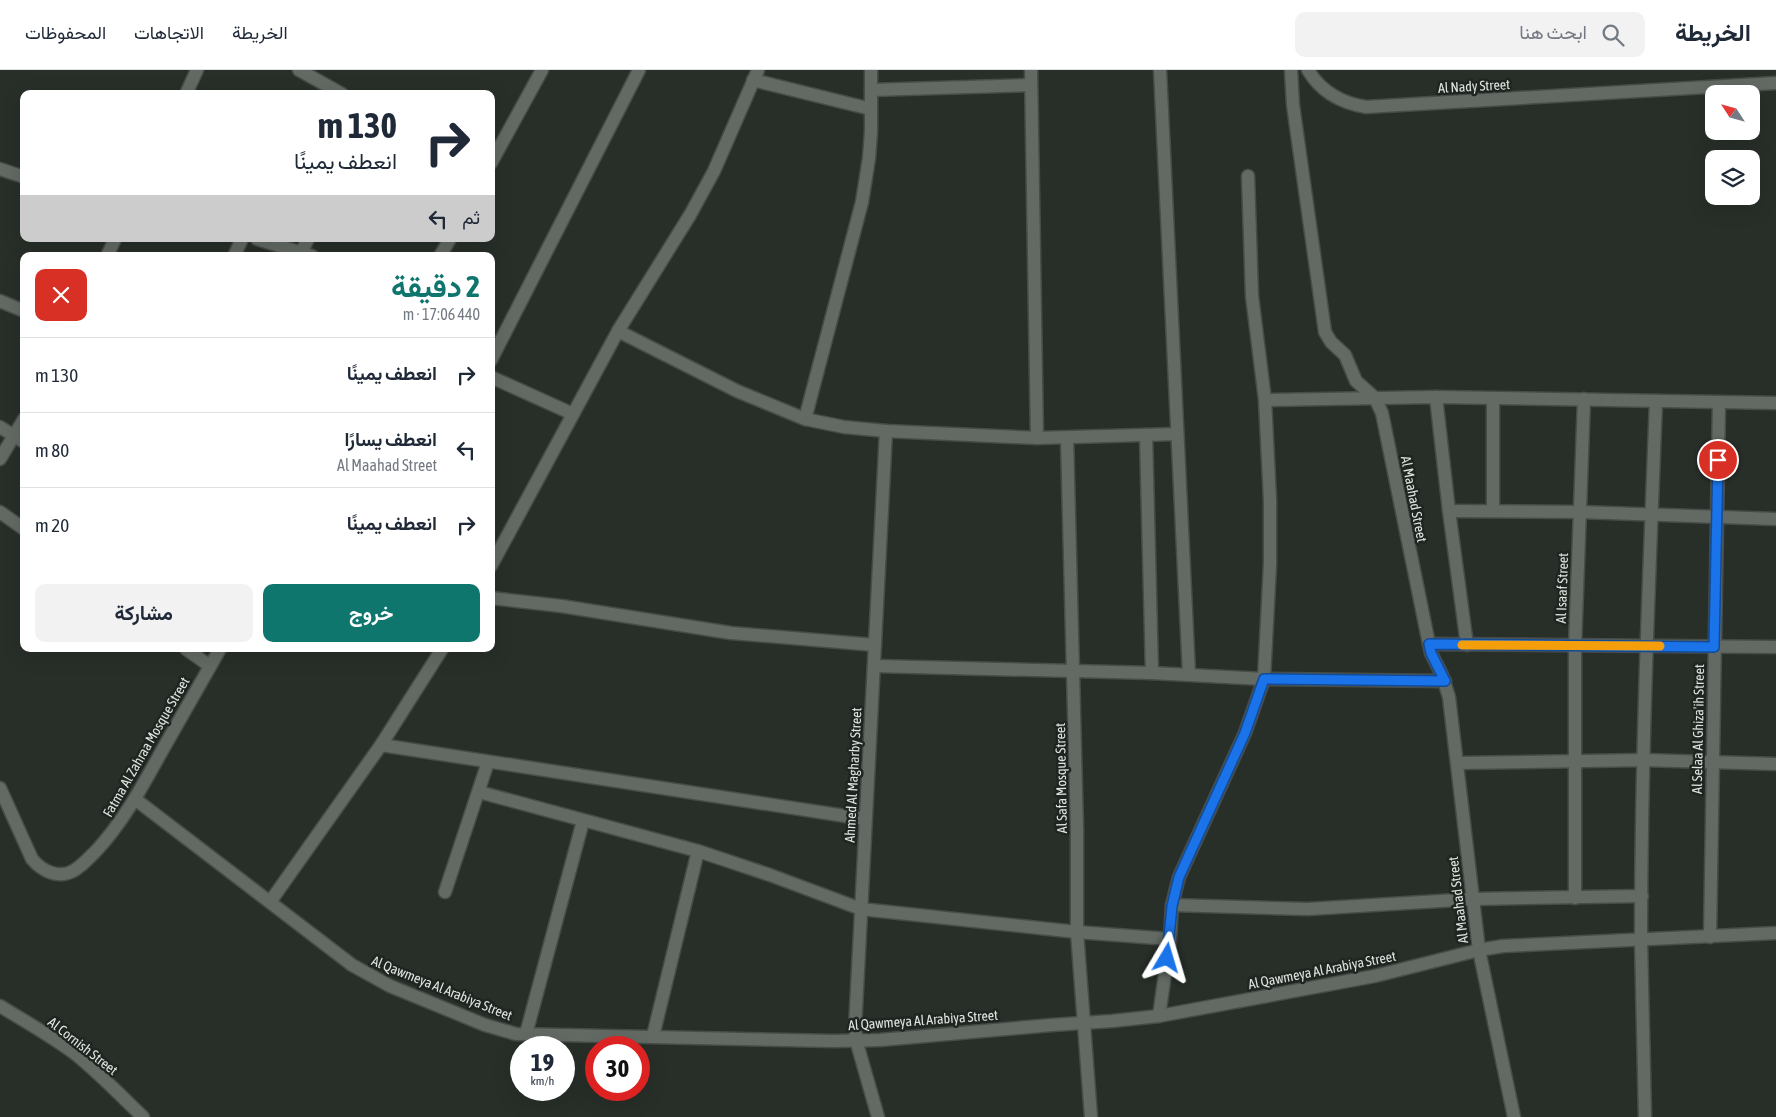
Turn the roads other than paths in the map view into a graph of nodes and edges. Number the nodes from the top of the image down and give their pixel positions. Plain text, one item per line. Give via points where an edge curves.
1 (197, 70) edge
2 (299, 70) edge
3 (542, 70) edge
4 (639, 70) edge
5 (871, 70) edge
6 (1031, 70) edge
7 (1160, 70) edge
8 (1292, 70) edge
9 (1308, 70) edge
10 (756, 75) edge
11 (1776, 83) edge
12 (1031, 85) junction
13 (317, 88) edge
14 (188, 90) edge
15 (871, 90) junction
16 (871, 109) junction
17 (495, 156) edge
18 (0, 170) edge
19 (20, 176) edge
20 (1248, 176) dead end
21 (267, 242) edge
22 (300, 252) edge
23 (0, 301) edge
24 (20, 309) edge
25 (618, 331) junction
26 (495, 352) edge
27 (495, 379) edge
28 (1436, 397) junction
29 (1375, 398) junction
30 (1493, 398) junction
31 (1264, 400) junction
32 (1584, 400) junction
33 (1656, 401) junction
34 (1719, 402) junction
35 (1776, 403) edge
36 (573, 414) junction
37 (805, 419) junction
38 (0, 427) edge
39 (886, 431) junction
40 (1177, 434) junction
41 (1146, 435) junction
42 (1036, 438) junction
43 (1067, 438) junction
44 (19, 439) edge
45 (0, 459) edge
46 (0, 512) edge
47 (1449, 512) junction
48 (1493, 512) junction
49 (1580, 512) junction
50 (1651, 513) junction
51 (1717, 517) junction
52 (1776, 519) edge
53 (20, 526) edge
54 (495, 559) edge
55 (495, 598) edge
56 (1429, 644) junction
57 (1467, 645) junction
58 (874, 646) junction
59 (1575, 646) junction
60 (1646, 646) junction
61 (1714, 647) junction
62 (1776, 647) edge
63 (190, 652) edge
64 (218, 652) edge
65 (440, 652) edge
66 (210, 666) junction
67 (874, 666) junction
68 (1073, 672) junction
69 (1152, 673) junction
70 (1189, 674) junction
71 (1264, 679) junction
72 (1445, 681) junction
73 (381, 745) junction
74 (1575, 760) junction
75 (1644, 760) junction
76 (488, 762) junction
77 (1712, 762) junction
78 (1457, 763) junction
79 (1776, 764) edge
80 (0, 788) edge
81 (479, 792) junction
82 (135, 799) junction
83 (866, 819) junction
84 (583, 821) junction
85 (698, 851) junction
86 (446, 892) dead end
87 (1642, 896) junction
88 (1575, 898) junction
89 (1473, 899) junction
90 (270, 902) junction
91 (1172, 906) junction
92 (861, 909) junction
93 (1077, 932) junction
94 (1776, 933) edge
95 (1710, 937) junction
96 (1170, 939) junction
97 (1642, 940) junction
98 (1479, 950) junction
99 (0, 1006) edge
100 (1159, 1016) junction
101 (1084, 1023) junction
102 (526, 1034) junction
103 (653, 1036) junction
104 (856, 1040) junction
105 (143, 1117) edge
106 (878, 1117) edge
107 (1091, 1117) edge
108 (1514, 1117) edge
109 (1645, 1117) edge

1 - 14 street
2 - 13 street
3 - 17 street
4 - 26 street
5 - 15 street
6 - 12 street
7 - 40 street
8 - 29 street, Al Maahad Street via 1293,105 1325,332 1345,355 1356,381
9 - 11 street, Al Nady Street via 1316,82 1336,98 1366,107
10 - 16 street
10 - 25 street via 714,172
12 - 15 street
12 - 42 street
15 - 16 street
16 - 37 street via 869,158 862,202
18 - 19 street
20 - 31 street via 1252,296
21 - 22 street
23 - 24 street
25 - 36 street
25 - 37 street via 728,386
27 - 36 street
28 - 29 street
28 - 30 street
28 - 47 street
29 - 31 street
29 - 56 street, Al Maahad Street via 1382,413
30 - 32 street
30 - 48 street
31 - 71 street via 1270,564
32 - 33 street
32 - 49 street, Al Isaaf Street
33 - 34 street
33 - 50 street
34 - 35 street
34 - 51 street, Al Selaa Al Ghiza'ih Street
36 - 54 street
37 - 39 street
38 - 44 street
39 - 42 street
39 - 58 street, Ahmed Al Magharby Street
40 - 41 street
40 - 70 street
41 - 43 street
41 - 69 street
42 - 43 street
43 - 68 street, Al Safa Mosque Street
44 - 45 street
46 - 53 street
47 - 48 street
47 - 57 street
48 - 49 street
49 - 50 street
49 - 59 street, Al Isaaf Street
50 - 51 street
50 - 60 street
51 - 52 street
51 - 61 street, Al Selaa Al Ghiza'ih Street
55 - 58 street via 731,633
56 - 57 street
56 - 72 street, Al Maahad Street
57 - 59 street
58 - 67 street, Ahmed Al Magharby Street
59 - 60 street
59 - 74 street, Al Isaaf Street
60 - 61 street
60 - 75 street
61 - 62 street
61 - 77 street, Al Selaa Al Ghiza'ih Street
63 - 66 street
64 - 66 street, Fatma Al Zahraa Mosque Street
65 - 73 street
66 - 82 street, Fatma Al Zahraa Mosque Street
67 - 68 street
67 - 83 street, Ahmed Al Magharby Street
68 - 69 street
68 - 93 street, Al Safa Mosque Street
69 - 70 street
70 - 71 street
71 - 72 street
71 - 91 street via 1245,733 1179,877
72 - 78 street, Al Maahad Street
73 - 76 street
73 - 90 street
74 - 75 street
74 - 78 street
74 - 88 street, Al Isaaf Street
75 - 77 street
75 - 87 street
76 - 81 street
76 - 83 street
77 - 79 street
77 - 95 street, Al Selaa Al Ghiza'ih Street
78 - 89 street, Al Maahad Street
80 - 82 street, Fatma Al Zahraa Mosque Street via 32,860 54,874 74,871 91,856 119,824
81 - 84 street
81 - 86 street
82 - 90 street, Al Qawmeya Al Arabiya Street
83 - 92 street, Ahmed Al Magharby Street
84 - 85 street
84 - 102 street
85 - 92 street
85 - 103 street
87 - 88 street
87 - 97 street
88 - 89 street
89 - 91 street via 1308,909
89 - 98 street, Al Maahad Street
90 - 102 street, Al Qawmeya Al Arabiya Street via 337,955 379,980 485,1025 505,1032
91 - 96 street
92 - 93 street
92 - 104 street, Ahmed Al Magharby Street
93 - 96 street
93 - 101 street, Al Safa Mosque Street
94 - 95 street, Al Qawmeya Al Arabiya Street
95 - 97 street, Al Qawmeya Al Arabiya Street
96 - 100 street
97 - 98 street, Al Qawmeya Al Arabiya Street via 1503,946
97 - 109 street
98 - 100 street, Al Qawmeya Al Arabiya Street via 1375,976
98 - 108 street, Al Maahad Street
99 - 105 street, Al Cornish Street via 53,1038 99,1074
100 - 101 street, Al Qawmeya Al Arabiya Street
101 - 104 street, Al Qawmeya Al Arabiya Street
101 - 107 street, Al Safa Mosque Street
102 - 103 street, Al Qawmeya Al Arabiya Street
103 - 104 street, Al Qawmeya Al Arabiya Street
104 - 106 street, Ahmed Al Magharby Street

